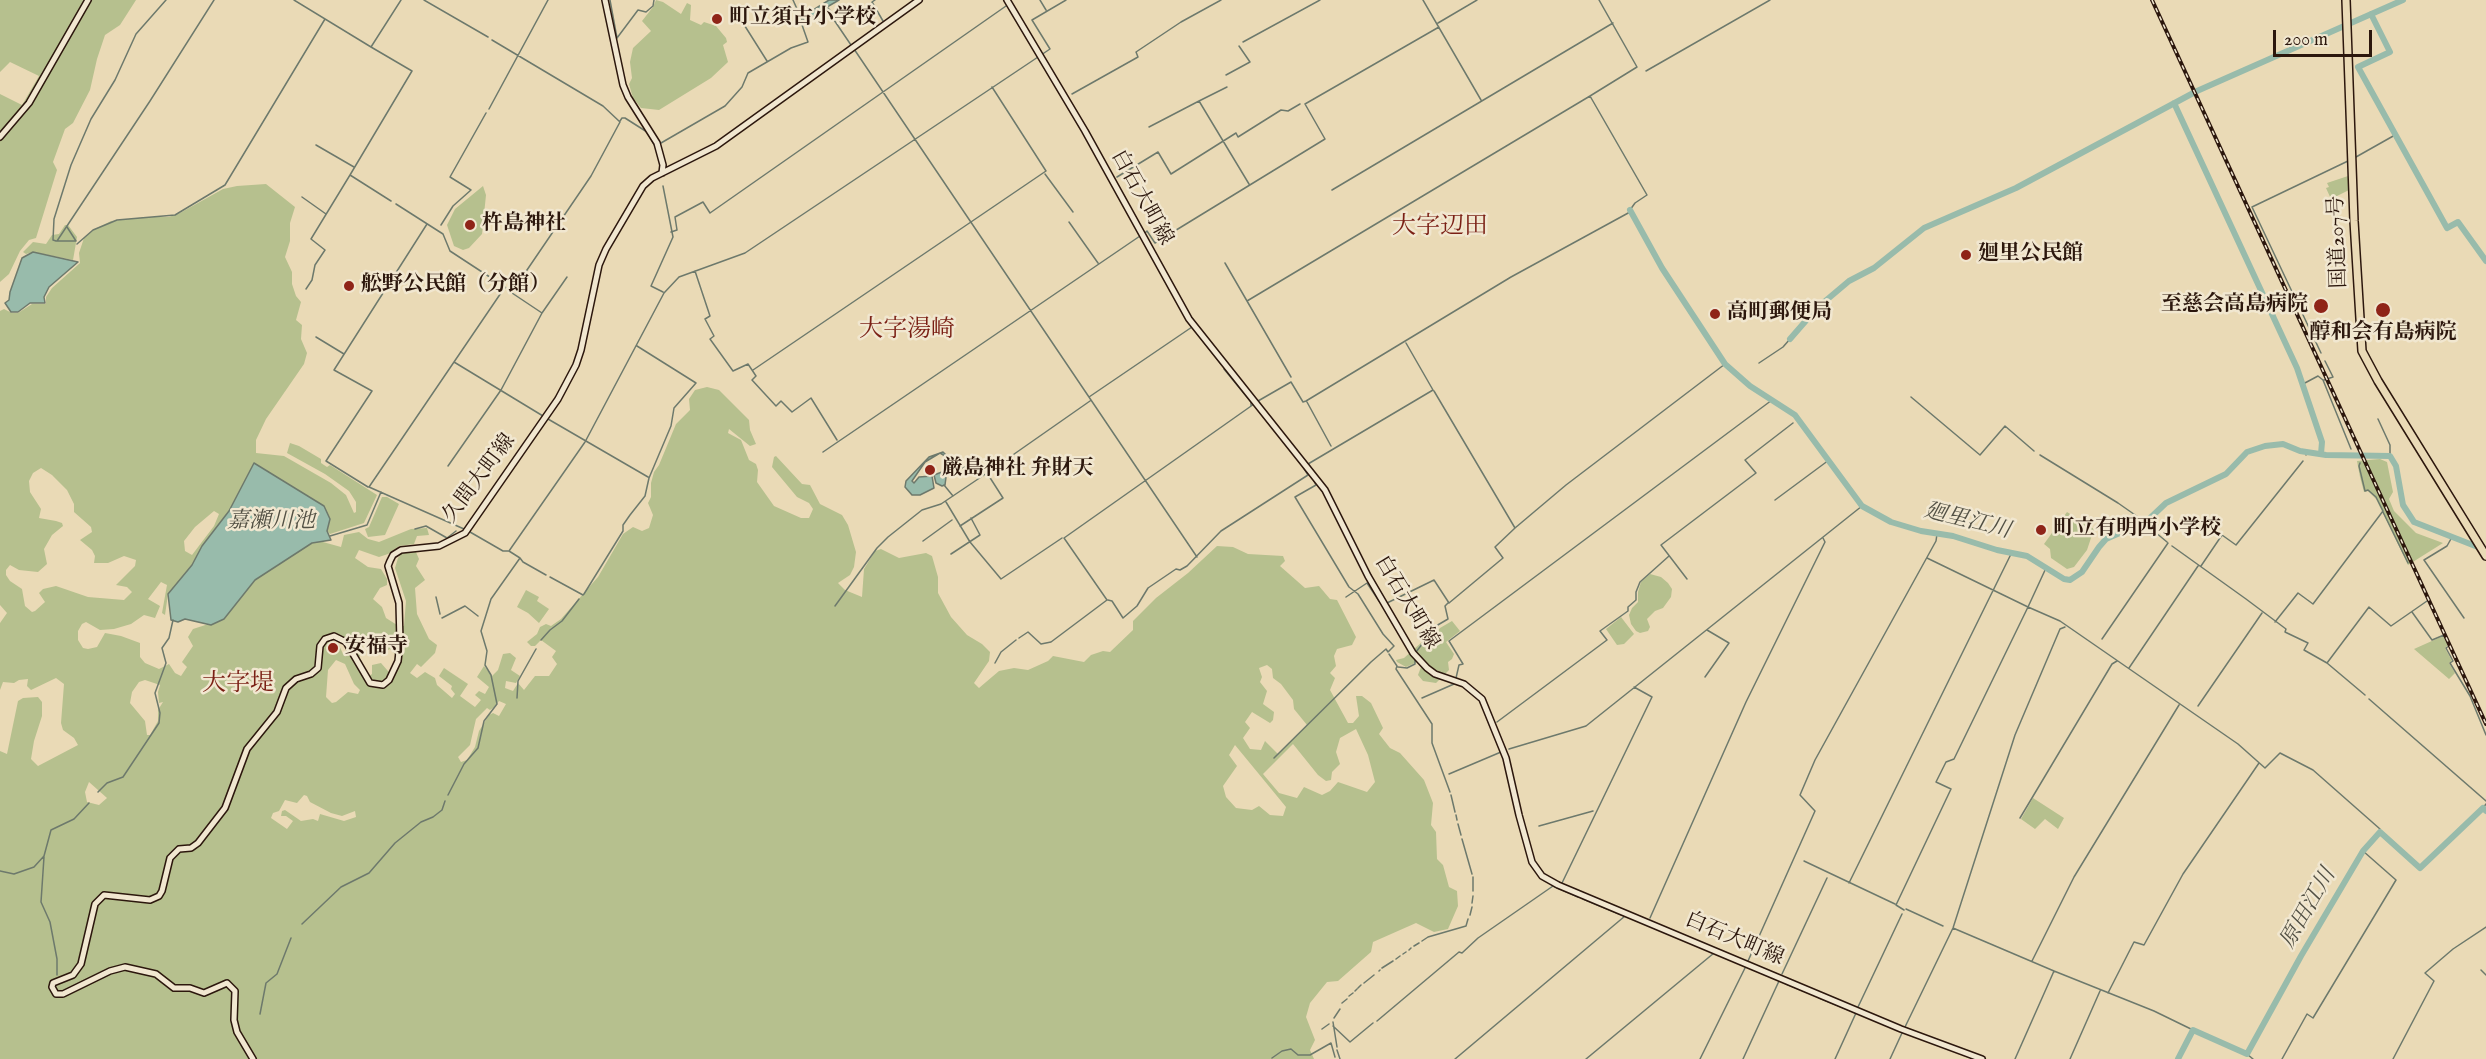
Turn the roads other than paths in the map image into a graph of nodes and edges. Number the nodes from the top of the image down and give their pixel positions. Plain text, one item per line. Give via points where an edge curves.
1 (88, 0) edge
2 (605, 0) edge
3 (919, 0) edge
4 (1007, 0) edge
5 (2346, 0) edge
6 (0, 137) edge
7 (662, 173) junction
8 (2486, 556) edge
9 (253, 1059) edge
10 (1982, 1059) edge

1 - 6 main road via 28,103
2 - 7 main road via 623,85 658,145
3 - 7 main road via 716,146
4 - 10 main road, 白石大町線 via 1194,326 1331,501 1402,637 1427,669 1464,684 1482,699 1506,758 1531,858 1542,876 1901,1029
5 - 8 highway, 国道207号 via 2362,351
7 - 9 main road, 久間大町線 via 643,186 606,249 592,290 581,350 567,384 470,527 460,537 439,546 401,550 393,555 388,566 399,603 400,642 398,661 389,680 383,685 370,683 346,642 334,636 322,642 318,668 291,682 277,712 247,749 225,808 198,843 178,849 170,858 159,896 150,900 110,895 99,899 81,964 73,975 53,983 53,991 59,995 125,967 156,974 174,988 204,993 227,983 235,991 237,1032

